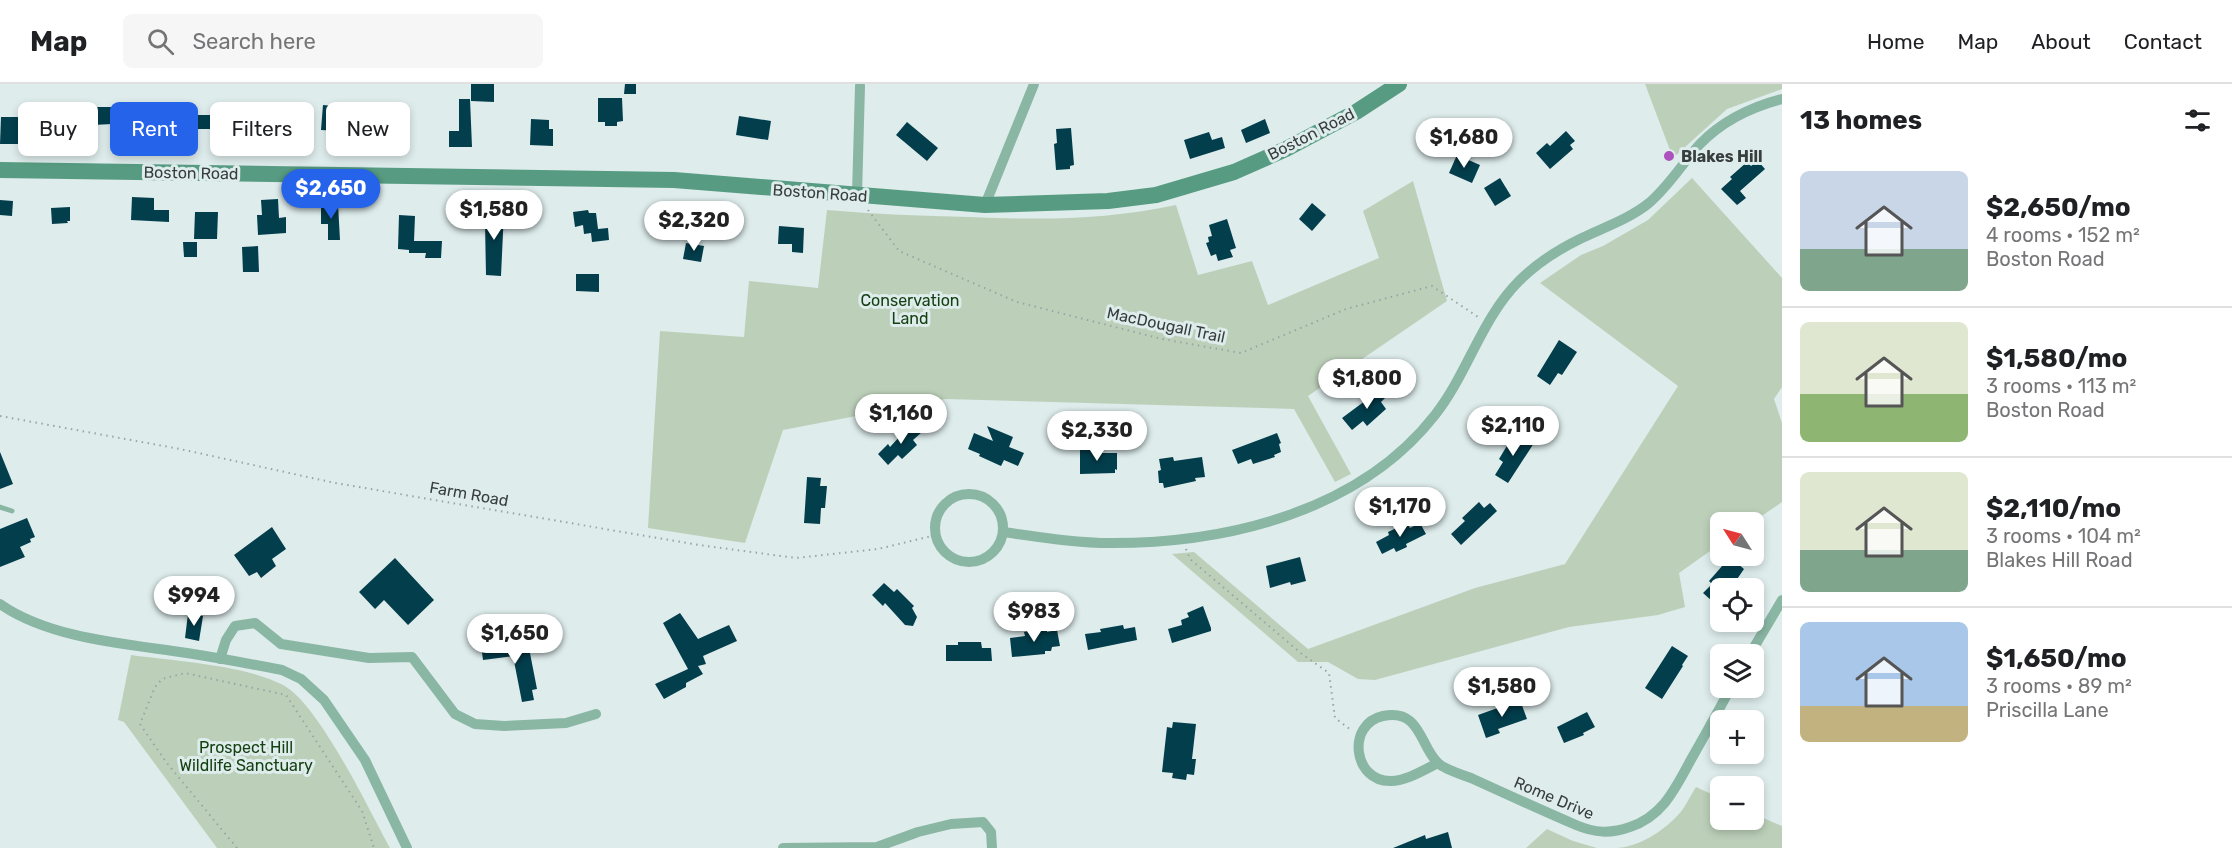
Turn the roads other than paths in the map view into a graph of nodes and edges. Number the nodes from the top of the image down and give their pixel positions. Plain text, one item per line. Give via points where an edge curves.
1 (1034, 84) edge
2 (1399, 84) edge
3 (860, 86) dead end
4 (1782, 99) edge
5 (0, 170) edge
6 (858, 195) junction
7 (985, 205) junction
8 (0, 507) edge
9 (12, 511) dead end
10 (1003, 532) junction
11 (1782, 600) edge
12 (1, 606) edge
13 (1756, 644) edge
14 (220, 659) junction
15 (1725, 698) edge
16 (596, 714) dead end
17 (1438, 764) junction
18 (879, 847) edge
19 (407, 848) edge
20 (783, 848) edge
21 (992, 848) edge

1 - 7 street
2 - 7 main road, Boston Road via 1286,149 1234,172 1167,192 1108,201
3 - 6 street
4 - 10 street via 1749,110 1716,129 1650,202 1549,257 1519,281 1487,323 1462,374 1435,414 1376,471 1327,500 1249,526 1160,541 1101,542
5 - 6 main road, Boston Road via 674,180
6 - 7 main road, Boston Road
8 - 9 lane
10 - 10 street via 994,505 979,496 956,497 942,507 935,523 939,545 960,561 981,560 990,555
11 - 13 street
12 - 14 street via 49,627 105,641
14 - 16 street via 225,640 235,626 255,623 281,644 369,658 412,657 455,714 476,724 567,723
14 - 19 street via 282,670 309,685 324,700 365,760
15 - 17 street, Rome Drive via 1666,801 1645,822 1616,832 1576,825
17 - 17 street via 1401,780 1380,780 1363,767 1358,747 1360,736 1372,721 1401,717 1417,728
18 - 20 street
18 - 21 street via 951,824 983,822 991,832

